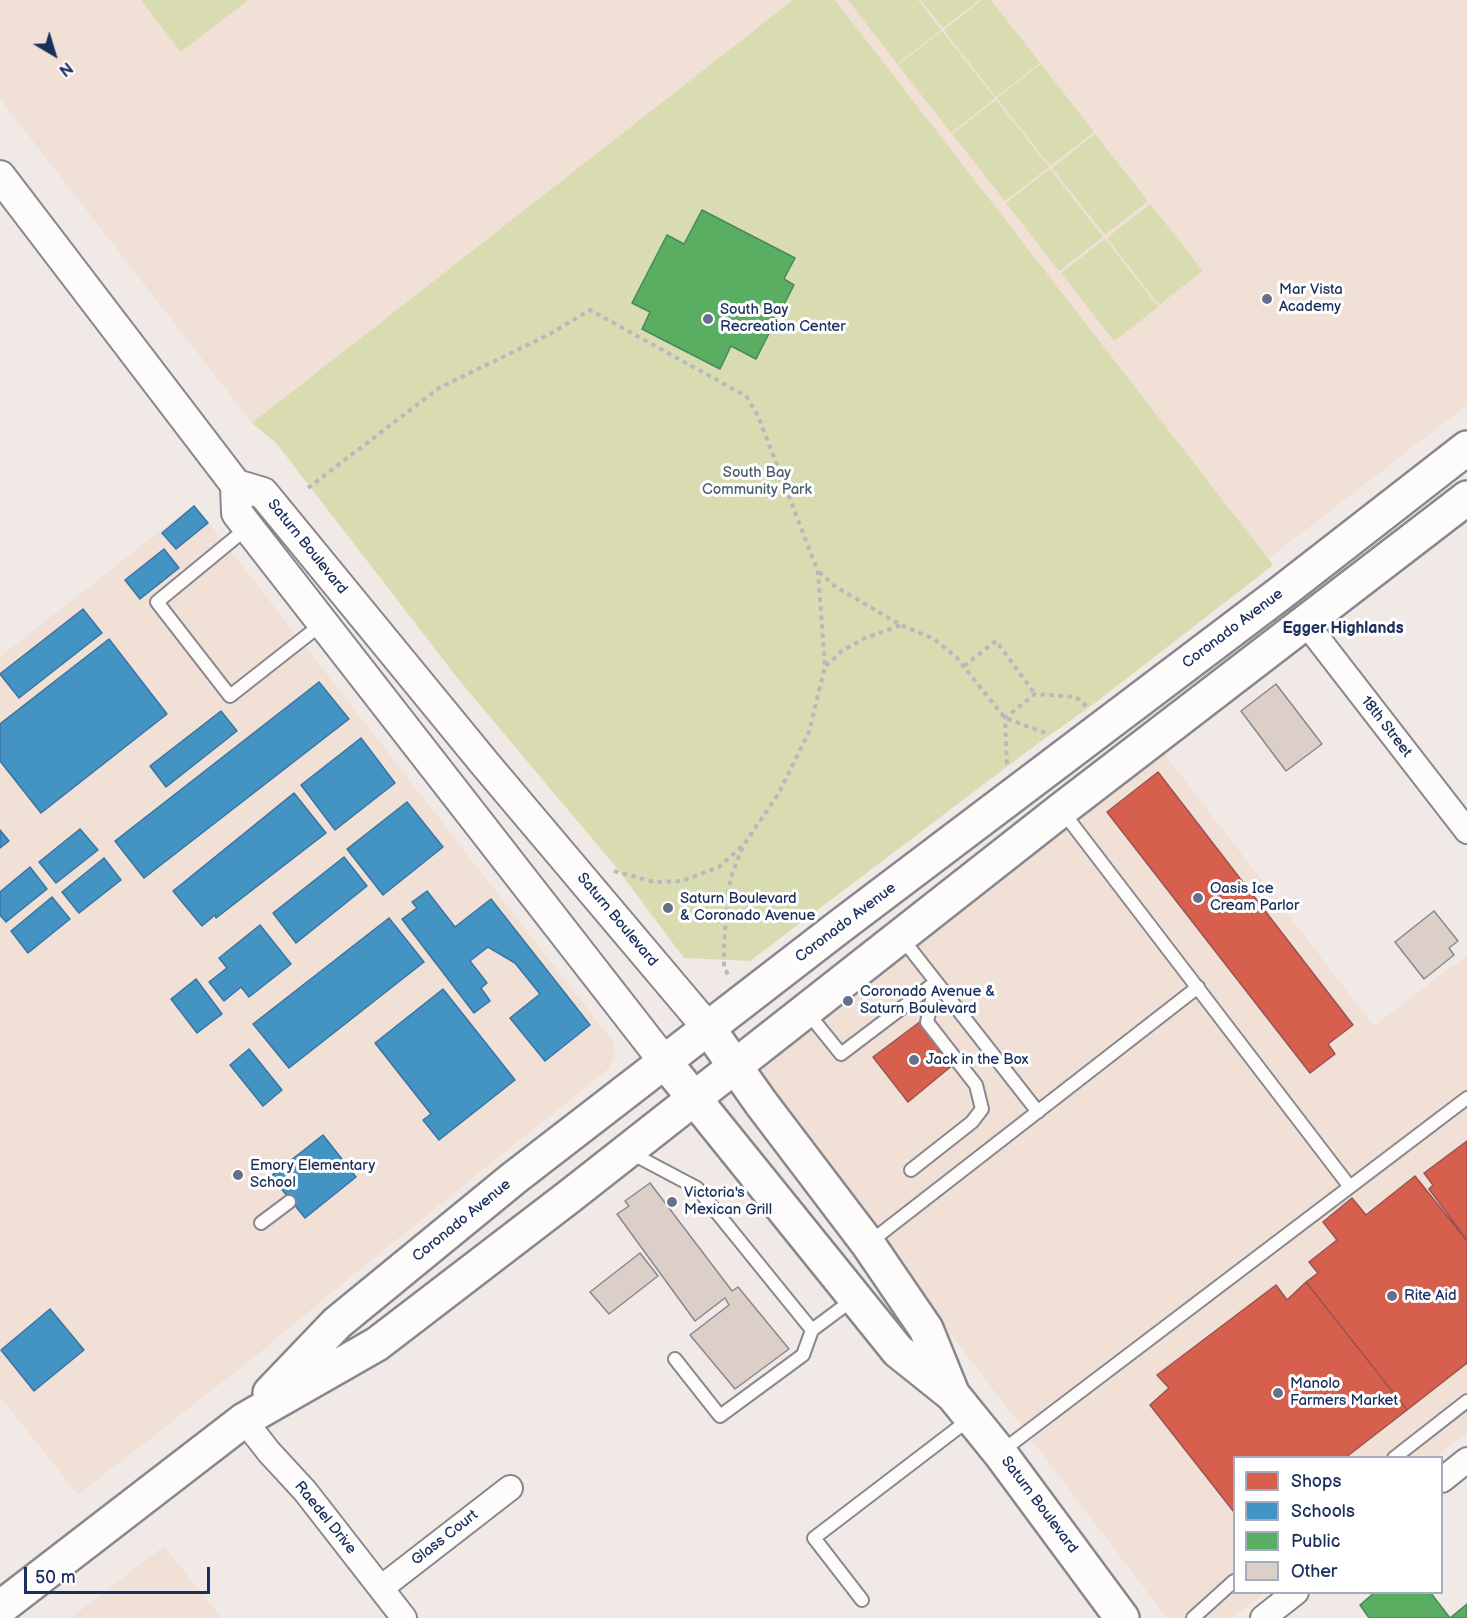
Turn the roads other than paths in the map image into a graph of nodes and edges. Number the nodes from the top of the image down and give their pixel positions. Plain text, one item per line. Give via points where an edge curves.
1 (0, 176) edge
2 (1467, 448) edge
3 (236, 485) junction
4 (1467, 498) edge
5 (248, 527) junction
6 (1282, 592) junction
7 (323, 622) junction
8 (1305, 622) junction
9 (1061, 810) junction
10 (1467, 831) edge
11 (900, 936) junction
12 (936, 982) junction
13 (1198, 987) junction
14 (806, 1010) junction
15 (708, 1028) junction
16 (664, 1061) junction
17 (735, 1066) junction
18 (693, 1097) junction
19 (1467, 1098) edge
20 (1038, 1112) junction
21 (625, 1150) junction
22 (911, 1170) dead end
23 (1350, 1187) junction
24 (289, 1202) dead end
25 (261, 1223) dead end
26 (868, 1244) junction
27 (855, 1298) junction
28 (812, 1330) junction
29 (675, 1359) dead end
30 (1467, 1401) edge
31 (962, 1406) junction
32 (244, 1420) junction
33 (1000, 1453) junction
34 (1397, 1456) edge
35 (1467, 1460) edge
36 (1443, 1479) edge
37 (510, 1488) dead end
38 (1233, 1582) edge
39 (381, 1588) junction
40 (1295, 1594) edge
41 (862, 1600) dead end
42 (0, 1608) edge
43 (404, 1618) edge
44 (1122, 1618) edge
45 (1193, 1618) edge
46 (1263, 1618) edge

1 - 3 street
2 - 6 main road, Coronado Avenue
3 - 5 street, Saturn Boulevard via 237,513
3 - 15 street, Saturn Boulevard via 263,494
4 - 8 main road, Coronado Avenue
5 - 7 street, Saturn Boulevard
5 - 7 lane via 158,602 230,696
6 - 8 main road
6 - 15 main road, Coronado Avenue
7 - 16 street, Saturn Boulevard
8 - 9 main road, Coronado Avenue
8 - 10 street, 18th Street
9 - 11 main road, Coronado Avenue
9 - 13 lane
11 - 12 lane
11 - 14 main road, Coronado Avenue
12 - 14 lane via 841,1054
12 - 20 lane
12 - 22 lane via 927,1022 976,1085 982,1108 972,1122
13 - 20 lane
13 - 23 lane
14 - 17 main road, Coronado Avenue
15 - 16 main road, Coronado Avenue
15 - 17 main road, Saturn Boulevard
16 - 18 main road, Saturn Boulevard
16 - 32 main road, Coronado Avenue via 337,1323
17 - 18 main road, Coronado Avenue
17 - 26 main road, Saturn Boulevard
18 - 21 main road, Coronado Avenue
18 - 27 main road, Saturn Boulevard
19 - 23 lane
20 - 26 lane
21 - 28 lane via 697,1188
21 - 32 main road, Coronado Avenue via 377,1344
23 - 33 lane
24 - 25 lane
26 - 31 main road, Saturn Boulevard via 926,1329
27 - 28 lane
27 - 31 main road, Saturn Boulevard via 898,1351
28 - 29 lane via 803,1354 720,1416
30 - 34 lane
31 - 33 main road, Saturn Boulevard
31 - 41 lane via 814,1538
32 - 39 street, Raedel Drive
32 - 42 main road, Coronado Avenue
33 - 44 main road, Saturn Boulevard
35 - 36 street
37 - 39 street, Glass Court
38 - 45 lane
39 - 43 street, Raedel Drive
40 - 46 street

